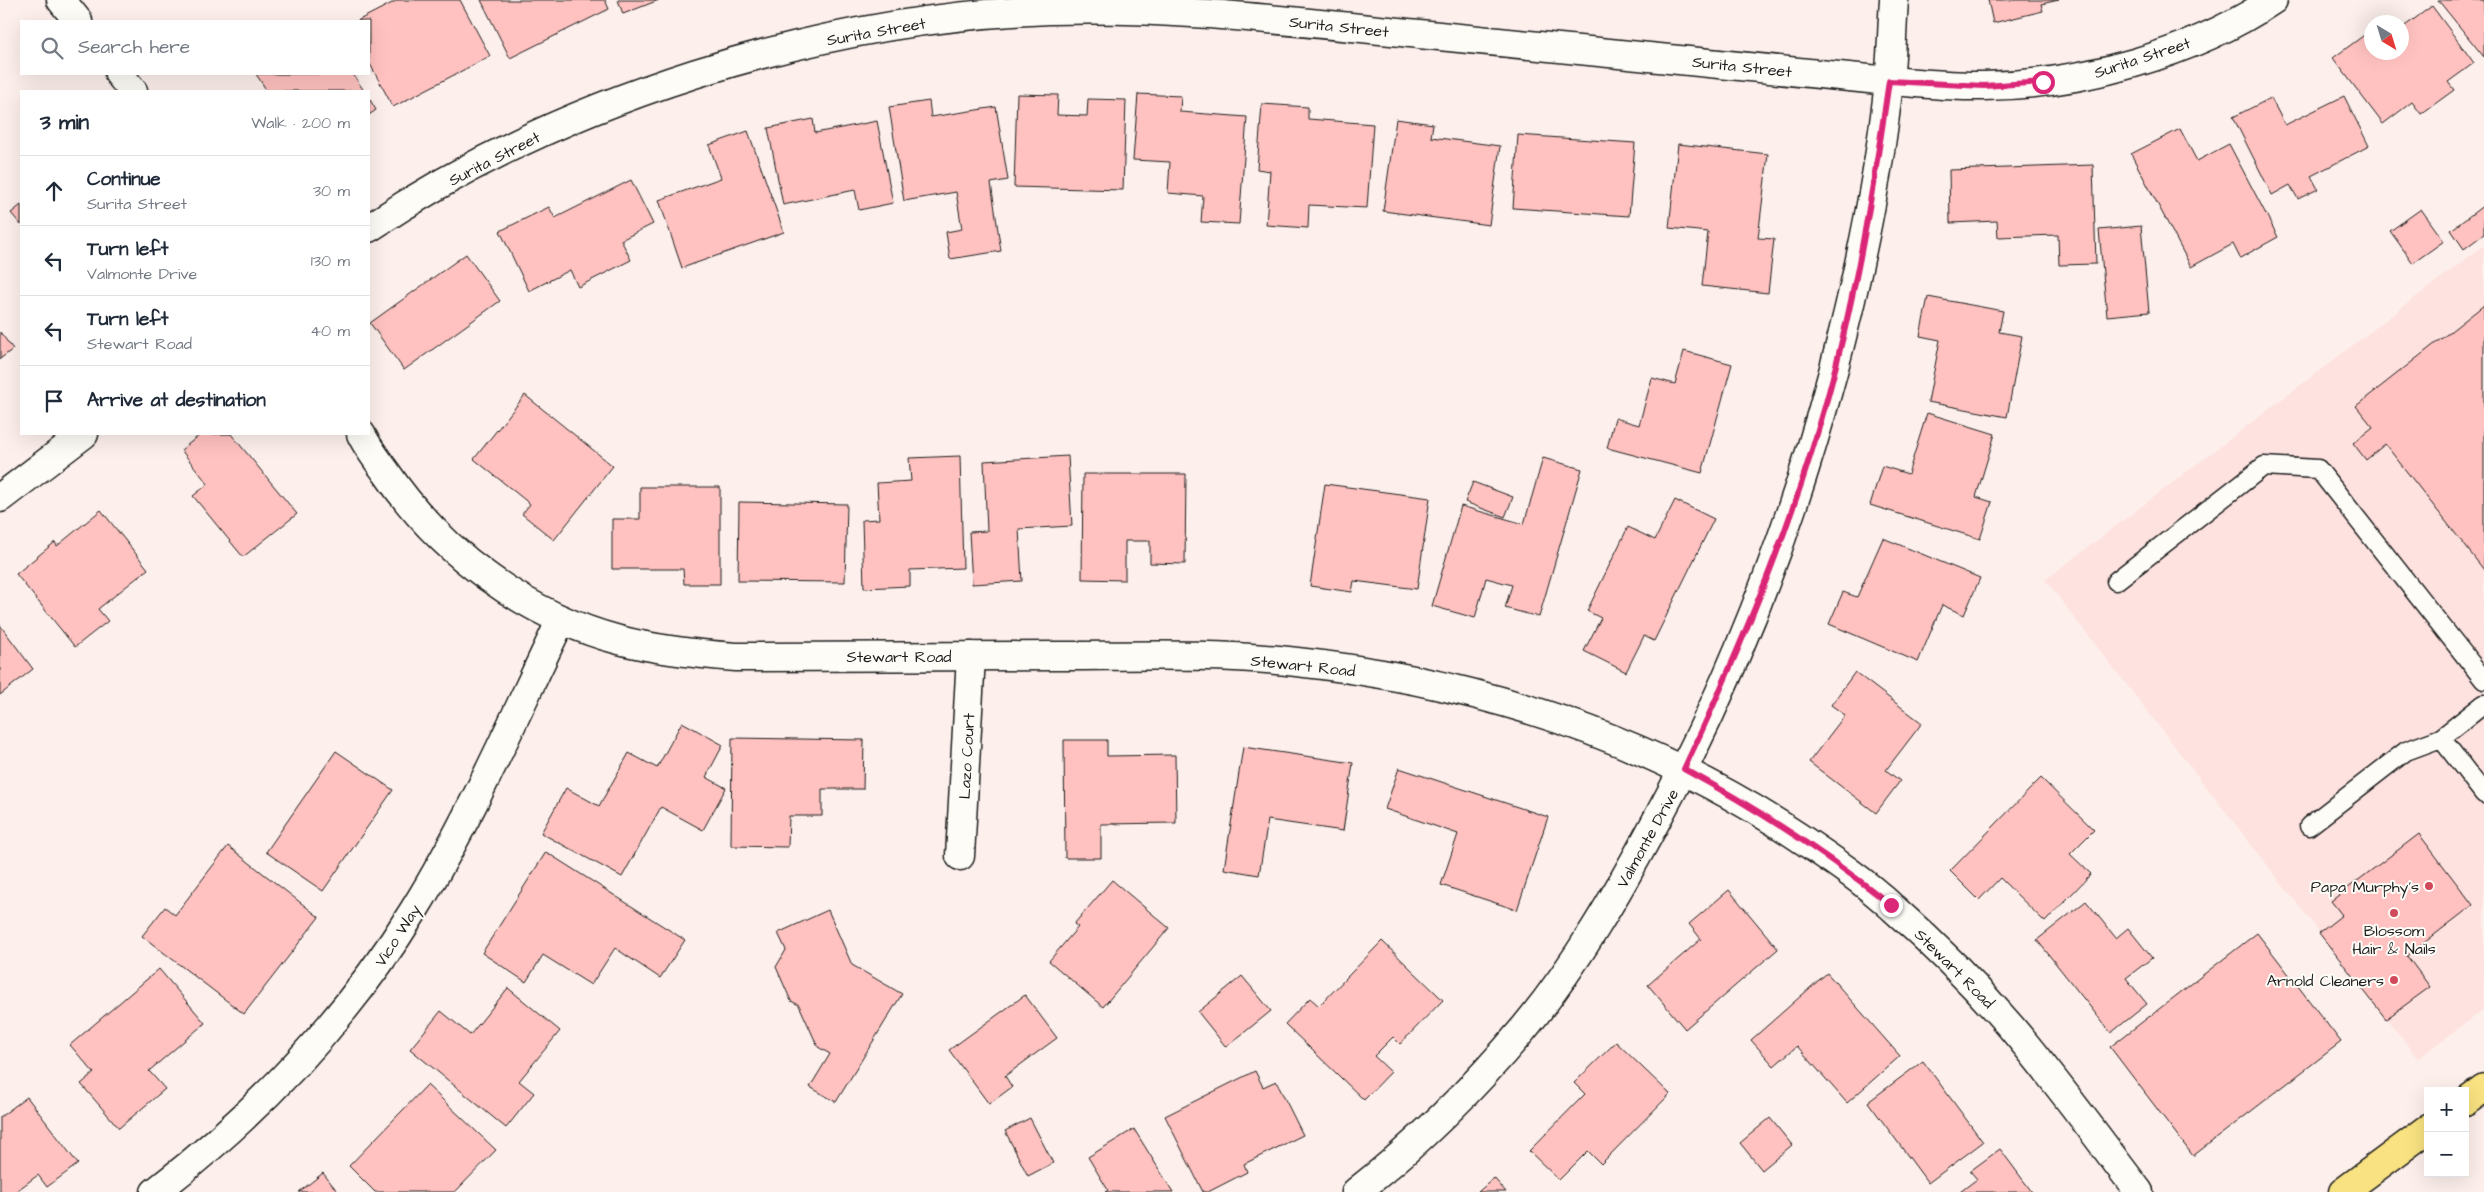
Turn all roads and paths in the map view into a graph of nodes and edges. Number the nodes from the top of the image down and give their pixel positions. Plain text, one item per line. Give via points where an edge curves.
1 (61, 0) edge
2 (1894, 0) edge
3 (2273, 0) edge
4 (972, 8) edge
5 (77, 20) edge
6 (120, 75) edge
7 (1889, 81) junction
8 (132, 90) edge
9 (370, 227) edge
10 (83, 435) edge
11 (362, 435) edge
12 (0, 498) edge
13 (2116, 581) dead end
14 (562, 620) junction
15 (971, 656) junction
16 (2484, 680) edge
17 (2484, 704) edge
18 (2441, 738) junction
19 (1684, 769) junction
20 (2484, 794) edge
21 (2309, 826) dead end
22 (960, 856) dead end
23 (2484, 1088) edge
24 (2469, 1099) edge
25 (2425, 1132) edge
26 (155, 1192) edge
27 (1356, 1192) edge
28 (2139, 1192) edge
29 (2344, 1192) edge

1 - 5 street
2 - 7 street, Valmonte Drive
3 - 7 street, Surita Street via 2216,32 2160,54 2102,71 2043,82 1984,86
4 - 7 street, Surita Street via 1194,11
4 - 9 street, Surita Street via 789,47 652,88 563,123 476,165
6 - 8 street
7 - 19 street, Valmonte Drive via 1872,204 1850,310 1812,449 1778,551 1739,652
10 - 12 street
11 - 14 street, Stewart Road via 411,506 460,555 510,592
13 - 16 lane via 2264,466 2318,469
14 - 15 street, Stewart Road via 618,640 676,652 736,657
14 - 26 street, Vico Way via 450,848 374,970 330,1027 256,1107 203,1155
15 - 19 street, Stewart Road via 1196,656 1287,661 1377,673 1505,701 1572,722
15 - 22 street, Lazo Court
17 - 18 lane
18 - 20 lane
18 - 21 lane via 2406,751
19 - 27 street, Valmonte Drive via 1626,878 1569,968 1526,1026 1452,1109 1398,1159
19 - 28 street, Stewart Road via 1756,808 1835,861 1891,905 1967,978 2014,1030
23 - 24 main road
25 - 29 main road

